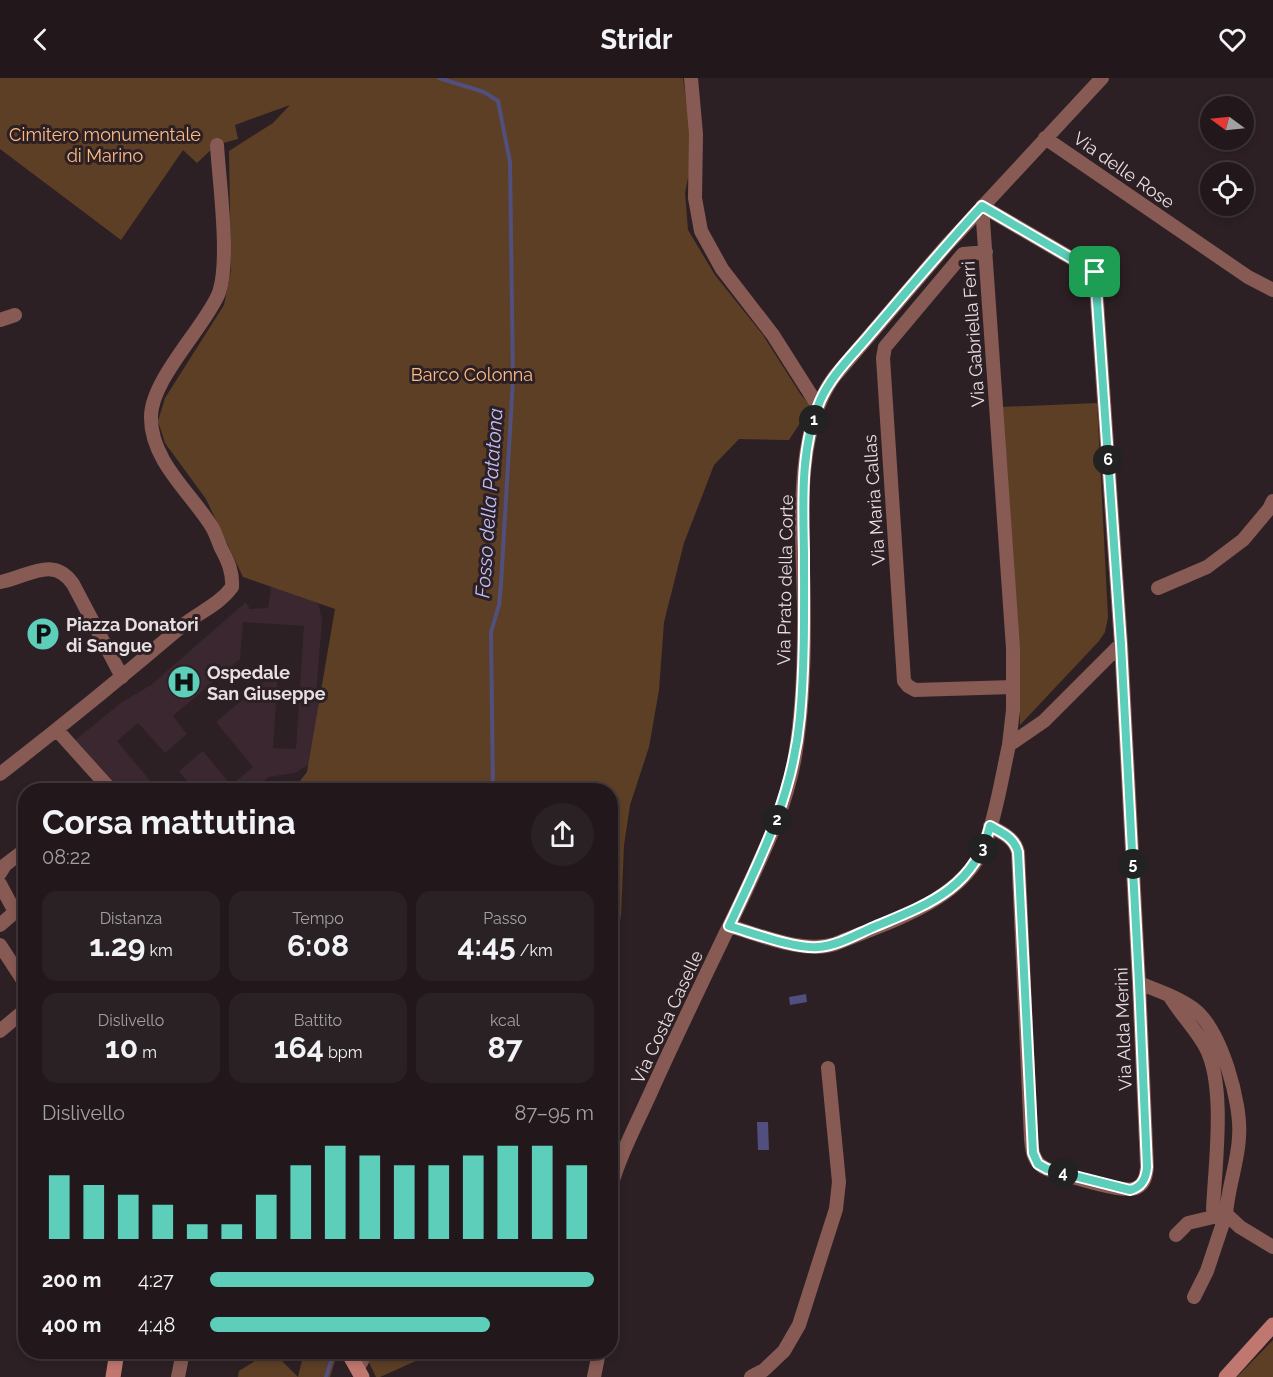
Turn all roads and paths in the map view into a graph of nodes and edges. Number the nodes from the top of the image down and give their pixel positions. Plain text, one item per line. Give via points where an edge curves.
1 (691, 78) edge
2 (1102, 78) edge
3 (1045, 138) junction
4 (216, 146) dead end
5 (982, 206) junction
6 (986, 252) junction
7 (1273, 290) edge
8 (15, 315) dead end
9 (0, 320) edge
10 (818, 406) junction
11 (1273, 501) edge
12 (0, 582) edge
13 (1158, 588) dead end
14 (1121, 644) junction
15 (122, 677) junction
16 (1013, 687) junction
17 (57, 730) junction
18 (1009, 745) junction
19 (0, 774) edge
20 (100, 783) edge
21 (990, 826) junction
22 (18, 855) edge
23 (0, 873) edge
24 (0, 884) edge
25 (0, 925) edge
26 (729, 926) junction
27 (0, 945) edge
28 (18, 973) edge
29 (1139, 983) junction
30 (1169, 995) junction
31 (18, 1015) edge
32 (0, 1031) edge
33 (828, 1068) dead end
34 (618, 1167) edge
35 (1219, 1212) junction
36 (1176, 1235) dead end
37 (1273, 1246) edge
38 (1194, 1296) dead end
39 (1273, 1325) edge
40 (116, 1359) edge
41 (182, 1359) edge
42 (598, 1359) edge
43 (113, 1377) edge
44 (178, 1377) edge
45 (594, 1377) edge
46 (751, 1377) edge
47 (1226, 1377) edge

1 - 10 street via 696,134 695,198 701,231 727,276 781,347
2 - 3 street, Via Prato della Corte
3 - 5 street, Via Prato della Corte
3 - 7 street, Via delle Rose via 1248,277
4 - 15 street via 223,233 218,294 154,395 151,417 155,443 212,528 232,570 232,587 220,601 192,618
5 - 6 street, Via Gabriella Ferri
5 - 10 street, Via Prato della Corte via 834,377
5 - 14 street via 1095,272
6 - 16 street, Via Gabriella Ferri
6 - 16 street, Via Maria Callas via 963,254 885,347 885,403 904,681 915,690
8 - 9 street
10 - 26 street, Via Prato della Corte via 806,462 804,627 795,757 777,820
11 - 13 street via 1243,540 1207,567
12 - 15 street via 45,569 62,572 73,584
14 - 18 street via 1044,721
14 - 29 street, Via Alda Merini
15 - 17 street
16 - 18 street, Via Gabriella Ferri
17 - 19 street
17 - 20 street
18 - 21 street
21 - 26 street via 976,861 955,885 924,906 835,944 802,946
21 - 29 street, Via Alda Merini via 1011,838 1017,849 1031,1144 1042,1167 1125,1189 1134,1189 1143,1182 1147,1167
22 - 23 street
24 - 25 street via 15,912
26 - 34 street, Via Costa Caselle
27 - 28 street
29 - 30 street
30 - 35 street via 1206,1047 1216,1076
30 - 35 street via 1193,1008 1207,1023 1234,1096 1240,1135
31 - 32 street
33 - 46 street via 838,1182 836,1209 799,1325 784,1351
35 - 36 street via 1191,1222
35 - 37 street
35 - 38 street via 1207,1270
39 - 47 main road
40 - 43 main road
41 - 44 street
42 - 45 street

